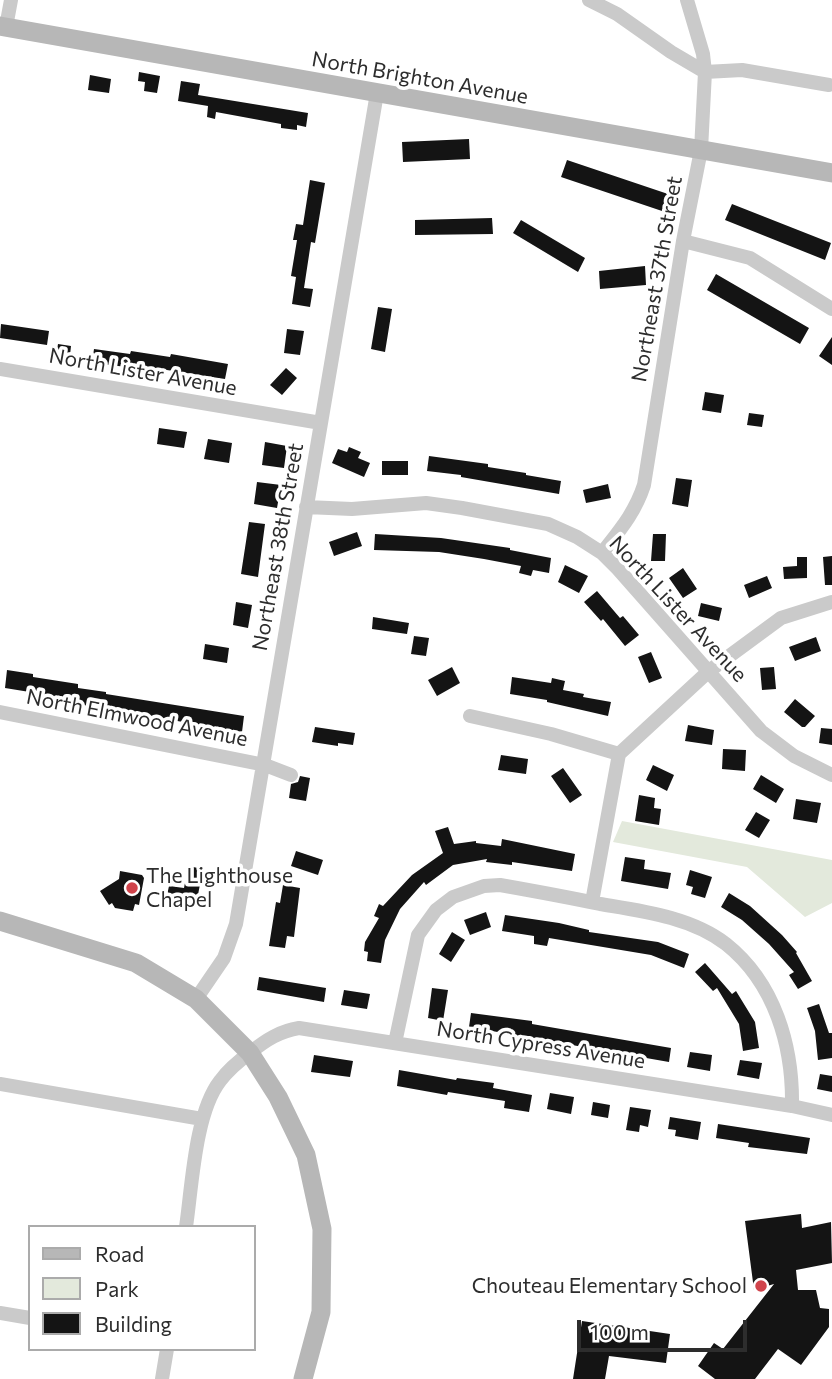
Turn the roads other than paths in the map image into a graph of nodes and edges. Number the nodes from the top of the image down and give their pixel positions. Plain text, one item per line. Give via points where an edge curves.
1 (11, 0) edge
2 (589, 0) edge
3 (687, 0) edge
4 (3, 27) edge
5 (705, 72) junction
6 (829, 85) dead end
7 (377, 93) junction
8 (701, 150) junction
9 (832, 173) edge
10 (683, 241) junction
11 (832, 309) edge
12 (0, 369) edge
13 (321, 423) junction
14 (306, 507) junction
15 (601, 553) junction
16 (832, 602) edge
17 (709, 671) junction
18 (0, 712) edge
19 (470, 716) dead end
20 (619, 754) junction
21 (265, 765) junction
22 (291, 775) dead end
23 (832, 775) edge
24 (592, 902) junction
25 (0, 921) edge
26 (196, 999) junction
27 (396, 1043) junction
28 (250, 1053) junction
29 (0, 1084) edge
30 (792, 1106) junction
31 (832, 1115) edge
32 (202, 1119) junction
33 (186, 1225) edge
34 (0, 1313) edge
35 (28, 1318) edge
36 (167, 1351) edge
37 (162, 1379) edge
38 (303, 1379) edge

1 - 4 street
2 - 5 street
3 - 5 street, Northeast 37th Street
4 - 7 main road, North Brighton Avenue
5 - 6 street via 742,70
5 - 8 street, Northeast 37th Street
7 - 8 main road, North Brighton Avenue
7 - 13 street, Northeast 38th Street
8 - 9 main road, North Brighton Avenue
8 - 10 street, Northeast 37th Street
10 - 11 street via 750,258
10 - 15 street, Northeast 37th Street via 644,485 628,521
12 - 13 street, North Lister Avenue
13 - 14 street, Northeast 38th Street
14 - 15 street, North Lister Avenue via 352,509 426,503 462,508 548,524
14 - 21 street, Northeast 38th Street
15 - 17 street, North Lister Avenue
16 - 17 street via 781,618
17 - 20 street
17 - 23 street, North Lister Avenue via 777,745
18 - 21 street, North Elmwood Avenue
19 - 20 street
20 - 24 street
21 - 22 street, North Elmwood Avenue
21 - 26 street, Northeast 38th Street via 231,941
24 - 27 street via 500,885 453,897 436,910 418,935
24 - 30 street via 666,917 698,929 725,943 745,962 780,1021 790,1063
25 - 26 main road via 136,963
26 - 28 main road
27 - 28 street, North Cypress Avenue via 299,1028 275,1035
27 - 30 street, North Cypress Avenue
28 - 32 street via 219,1082
28 - 38 main road via 306,1155 322,1228 321,1312
29 - 32 street
30 - 31 street, North Cypress Avenue
32 - 33 street
34 - 35 street
36 - 37 street

